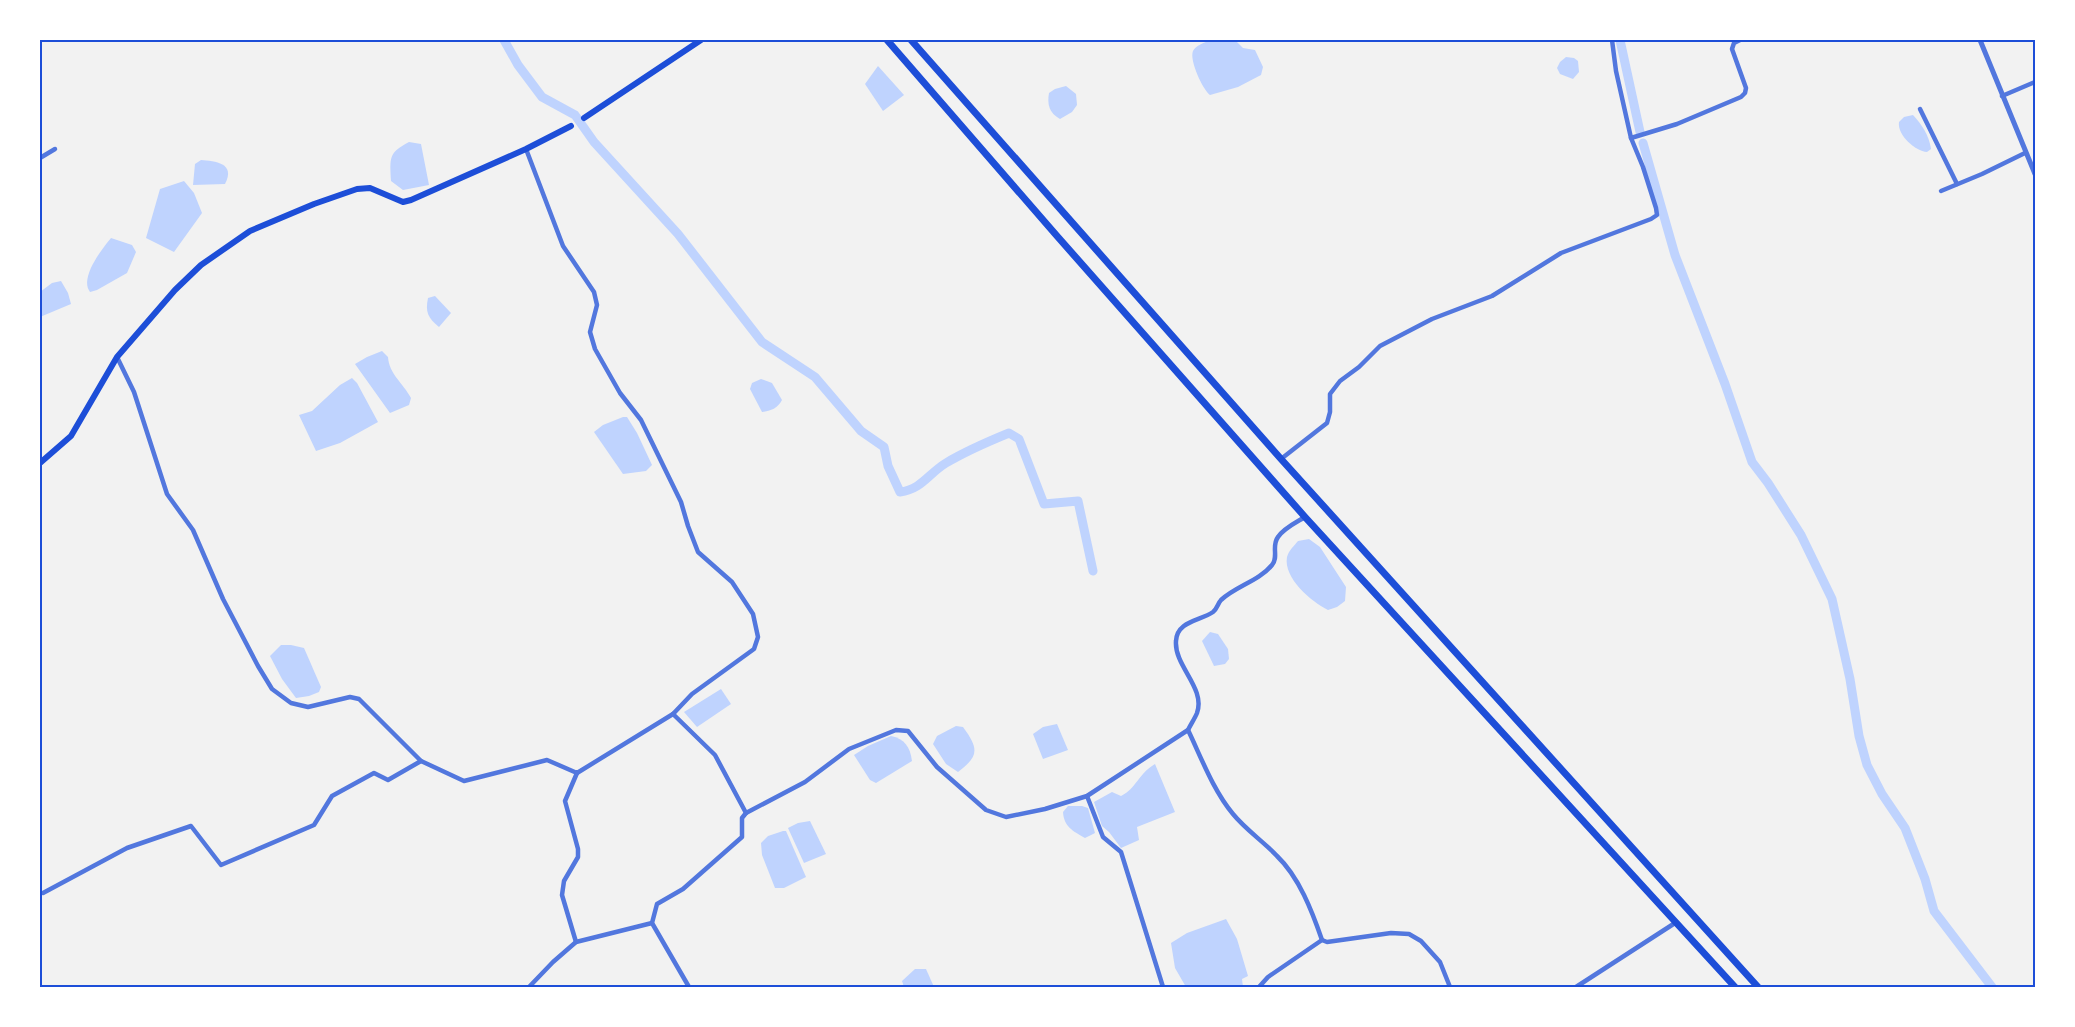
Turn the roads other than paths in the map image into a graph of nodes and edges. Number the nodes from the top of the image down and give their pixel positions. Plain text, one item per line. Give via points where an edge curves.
1 (701, 40) edge
2 (888, 40) edge
3 (911, 40) edge
4 (1612, 40) edge
5 (1740, 40) edge
6 (1980, 40) edge
7 (2035, 82) edge
8 (2002, 96) junction
9 (1920, 109) dead end
10 (584, 118) dead end
11 (571, 126) dead end
12 (1631, 138) junction
13 (54, 149) dead end
14 (526, 149) junction
15 (2025, 153) junction
16 (40, 158) edge
17 (2035, 174) edge
18 (1957, 184) junction
19 (1941, 191) dead end
20 (116, 357) junction
21 (1281, 459) junction
22 (40, 463) edge
23 (1306, 517) junction
24 (673, 714) junction
25 (1188, 730) junction
26 (421, 761) junction
27 (577, 773) junction
28 (1087, 796) junction
29 (746, 813) junction
30 (43, 893) dead end
31 (652, 923) junction
32 (1675, 923) junction
33 (1322, 940) junction
34 (576, 942) junction
35 (529, 987) edge
36 (689, 987) edge
37 (1164, 987) edge
38 (1260, 987) edge
39 (1450, 987) edge
40 (1576, 987) edge
41 (1734, 987) edge
42 (1758, 987) edge

1 - 10 main road
2 - 23 highway
3 - 21 highway
4 - 12 street
5 - 12 street via 1732,49 1746,88 1741,97 1677,124
6 - 8 street
7 - 8 street
8 - 15 street
9 - 18 street
11 - 14 main road
12 - 21 street via 1644,167 1657,215 1561,253 1492,296 1432,319 1380,346 1330,394 1327,423
13 - 16 street
14 - 20 main road via 412,200 403,202 378,190 357,189 250,232 208,260 188,278
14 - 24 street via 563,246 594,292 597,305 590,332 595,349 649,436 681,502 698,552 732,582 753,614 758,637 754,649 692,694
15 - 17 street
15 - 18 street
18 - 19 street
20 - 22 main road via 71,436
20 - 26 street via 134,392 167,494 192,530 223,599 272,689 291,703 308,707 350,697 359,699
21 - 42 highway
23 - 25 street via 1277,537 1274,545 1276,558 1270,568 1222,600 1214,612 1179,631 1176,642 1180,661 1198,703
23 - 32 highway
24 - 27 street
24 - 29 street via 715,755
25 - 28 street
25 - 33 street via 1208,773 1232,812 1279,857 1297,883
26 - 27 street via 464,781 547,760
26 - 30 street via 388,780 374,774 332,796 314,825 221,865 191,826 127,848
27 - 34 street via 565,800 578,858 564,880 562,895
28 - 29 street via 1006,817 986,810 937,767 908,731 896,730 849,748 805,782
28 - 37 street via 1103,837 1121,852
29 - 31 street via 742,818 742,838 683,889 657,904
31 - 34 street
31 - 36 street
32 - 40 street
32 - 41 highway
33 - 38 street via 1268,977
33 - 39 street via 1409,934 1421,941 1440,962
34 - 35 street

